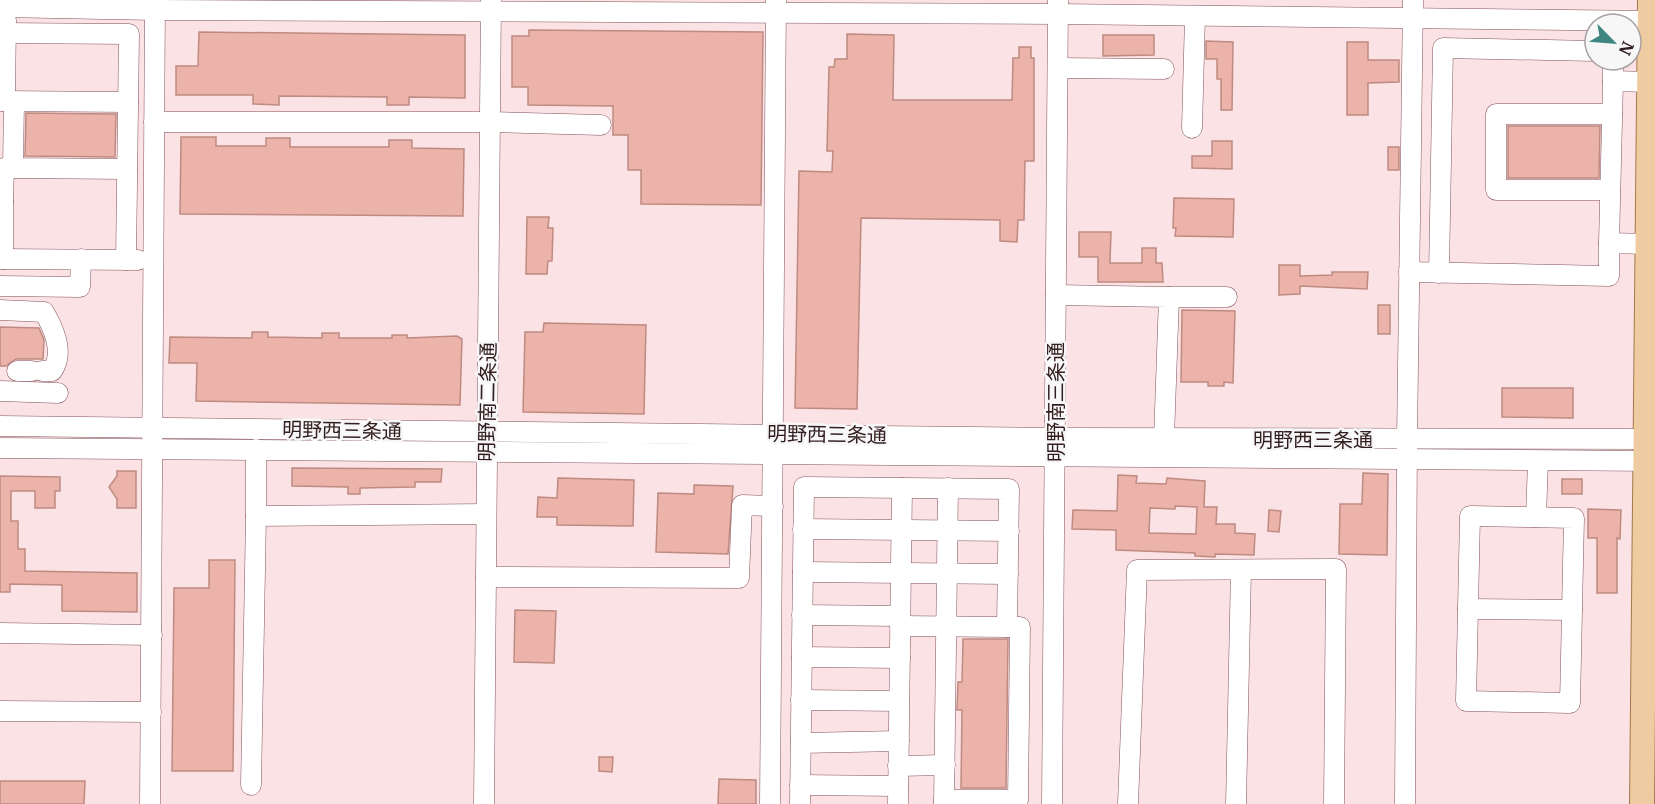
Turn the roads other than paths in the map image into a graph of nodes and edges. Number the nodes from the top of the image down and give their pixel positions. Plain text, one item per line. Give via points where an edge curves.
1 (155, 5) edge
2 (491, 6) edge
3 (776, 6) edge
4 (3, 7) edge
5 (1058, 7) edge
6 (1413, 8) edge
7 (100, 9) junction
8 (1651, 13) edge
9 (1195, 17) junction
10 (3, 33) edge
11 (100, 34) junction
12 (1583, 51) edge
13 (129, 68) junction
14 (1058, 68) junction
15 (154, 69) junction
16 (1164, 69) dead end
17 (1613, 72) edge
18 (1443, 80) junction
19 (1412, 81) junction
20 (1613, 81) junction
21 (1649, 82) junction
22 (6, 101) edge
23 (128, 102) junction
24 (1612, 114) junction
25 (154, 122) junction
26 (490, 122) junction
27 (601, 125) dead end
28 (1192, 128) dead end
29 (13, 168) junction
30 (127, 169) junction
31 (1441, 177) junction
32 (1411, 178) junction
33 (1610, 190) junction
34 (2, 201) edge
35 (153, 201) junction
36 (127, 203) junction
37 (1609, 243) junction
38 (1647, 244) junction
39 (1, 259) edge
40 (81, 259) junction
41 (126, 260) junction
42 (153, 260) junction
43 (1409, 272) junction
44 (1439, 273) junction
45 (0, 286) edge
46 (1056, 295) junction
47 (1169, 297) junction
48 (1227, 297) dead end
49 (0, 310) edge
50 (20, 371) edge
51 (0, 392) edge
52 (58, 393) dead end
53 (0, 426) edge
54 (153, 428) junction
55 (487, 431) junction
56 (773, 433) junction
57 (1164, 438) junction
58 (1407, 440) junction
59 (1055, 446) junction
60 (0, 448) edge
61 (153, 448) junction
62 (256, 450) junction
63 (1650, 450) edge
64 (487, 452) junction
65 (773, 454) junction
66 (1407, 460) junction
67 (1538, 461) junction
68 (902, 488) junction
69 (948, 488) junction
70 (773, 506) junction
71 (486, 514) junction
72 (256, 516) junction
73 (1536, 517) junction
74 (803, 529) junction
75 (901, 530) junction
76 (947, 531) junction
77 (1009, 531) junction
78 (1241, 570) junction
79 (802, 572) junction
80 (901, 573) junction
81 (947, 574) junction
82 (1008, 574) junction
83 (486, 577) junction
84 (1468, 609) junction
85 (1572, 610) junction
86 (802, 615) junction
87 (900, 621) junction
88 (946, 626) junction
89 (1007, 627) junction
90 (0, 633) edge
91 (152, 635) junction
92 (802, 657) junction
93 (900, 658) junction
94 (801, 700) junction
95 (899, 701) junction
96 (0, 711) edge
97 (151, 712) junction
98 (899, 741) junction
99 (801, 743) junction
100 (945, 765) junction
101 (898, 766) junction
102 (252, 785) dead end
103 (800, 795) edge
104 (898, 795) edge
105 (944, 802) edge
106 (150, 804) edge
107 (484, 804) edge
108 (770, 804) edge
109 (1052, 804) edge
110 (1128, 804) edge
111 (1236, 804) edge
112 (1334, 804) edge
113 (1405, 804) edge
114 (1642, 804) edge

1 - 2 street
1 - 7 street
1 - 15 street
2 - 3 street
2 - 26 street, 明野南二条通
3 - 5 street
3 - 56 street
4 - 7 street
4 - 10 street
5 - 9 street
5 - 14 street, 明野南三条通
6 - 8 street
6 - 9 street
6 - 19 street
7 - 11 street
8 - 21 main road
9 - 28 street
10 - 11 street
10 - 22 street
11 - 13 street via 129,34
12 - 18 street via 1443,48
13 - 15 street
13 - 23 street
14 - 16 street
14 - 46 street, 明野南三条通
15 - 25 street
17 - 20 street
18 - 19 street
18 - 31 street
19 - 32 street
20 - 21 street
20 - 24 street
21 - 38 main road
22 - 23 street
22 - 29 street
23 - 30 street
24 - 33 street
24 - 33 street via 1496,114 1496,190
25 - 26 street
25 - 35 street
26 - 27 street
26 - 55 street, 明野南二条通
29 - 30 street
29 - 34 street via 4,168
30 - 36 street
31 - 32 street
31 - 44 street
32 - 43 street
33 - 37 street
34 - 39 street
35 - 36 street
35 - 42 street
36 - 41 street
37 - 38 street
37 - 44 street via 1609,276
38 - 63 main road
39 - 40 street
40 - 41 street
40 - 45 street via 80,287
41 - 42 street
42 - 54 street
43 - 44 street
43 - 58 street
46 - 47 street
46 - 59 street, 明野南三条通
47 - 48 street
47 - 57 street
49 - 50 street via 44,312 57,335 56,365 52,371
51 - 52 street
53 - 54 street, 明野西三条通
54 - 55 street, 明野西三条通
54 - 61 street
55 - 56 street, 明野西三条通
55 - 64 street, 明野南二条通
56 - 59 street, 明野西三条通
56 - 65 street
57 - 58 street, 明野西三条通
57 - 59 street, 明野西三条通
58 - 63 street, 明野西三条通
58 - 66 street
59 - 65 street, 明野西三条通
59 - 66 street, 明野西三条通
59 - 109 street, 明野南三条通
60 - 61 street, 明野西三条通
61 - 62 street, 明野西三条通
61 - 91 street
62 - 64 street, 明野西三条通
62 - 72 street
63 - 67 street, 明野西三条通
63 - 114 main road
64 - 65 street, 明野西三条通
64 - 71 street, 明野南二条通
65 - 70 street
66 - 67 street, 明野西三条通
66 - 113 street
67 - 73 street
68 - 69 street
68 - 74 street via 804,487
68 - 75 street
69 - 76 street
69 - 77 street via 1009,489
70 - 83 street via 742,505 739,578
70 - 108 street
71 - 72 street
71 - 83 street, 明野南二条通
72 - 102 street
73 - 84 street via 1470,516
73 - 85 street via 1574,518
74 - 75 street
74 - 79 street
75 - 76 street
75 - 80 street
76 - 77 street
76 - 81 street
77 - 82 street
78 - 110 street via 1137,570
78 - 111 street
78 - 112 street via 1336,569
79 - 80 street
79 - 86 street
80 - 81 street
80 - 87 street
81 - 82 street
81 - 88 street
82 - 89 street
83 - 107 street, 明野南二条通
84 - 85 street
84 - 85 street via 1467,701 1570,703
86 - 87 street
86 - 92 street
87 - 88 street
87 - 93 street
88 - 89 street
88 - 100 street
89 - 105 street via 1020,627 1018,800
90 - 91 street
91 - 97 street
92 - 93 street
92 - 94 street
93 - 95 street
94 - 95 street
94 - 99 street
95 - 98 street
96 - 97 street
97 - 106 street
98 - 99 street
98 - 101 street
99 - 103 street
100 - 101 street
100 - 105 street
101 - 104 street
103 - 104 street

